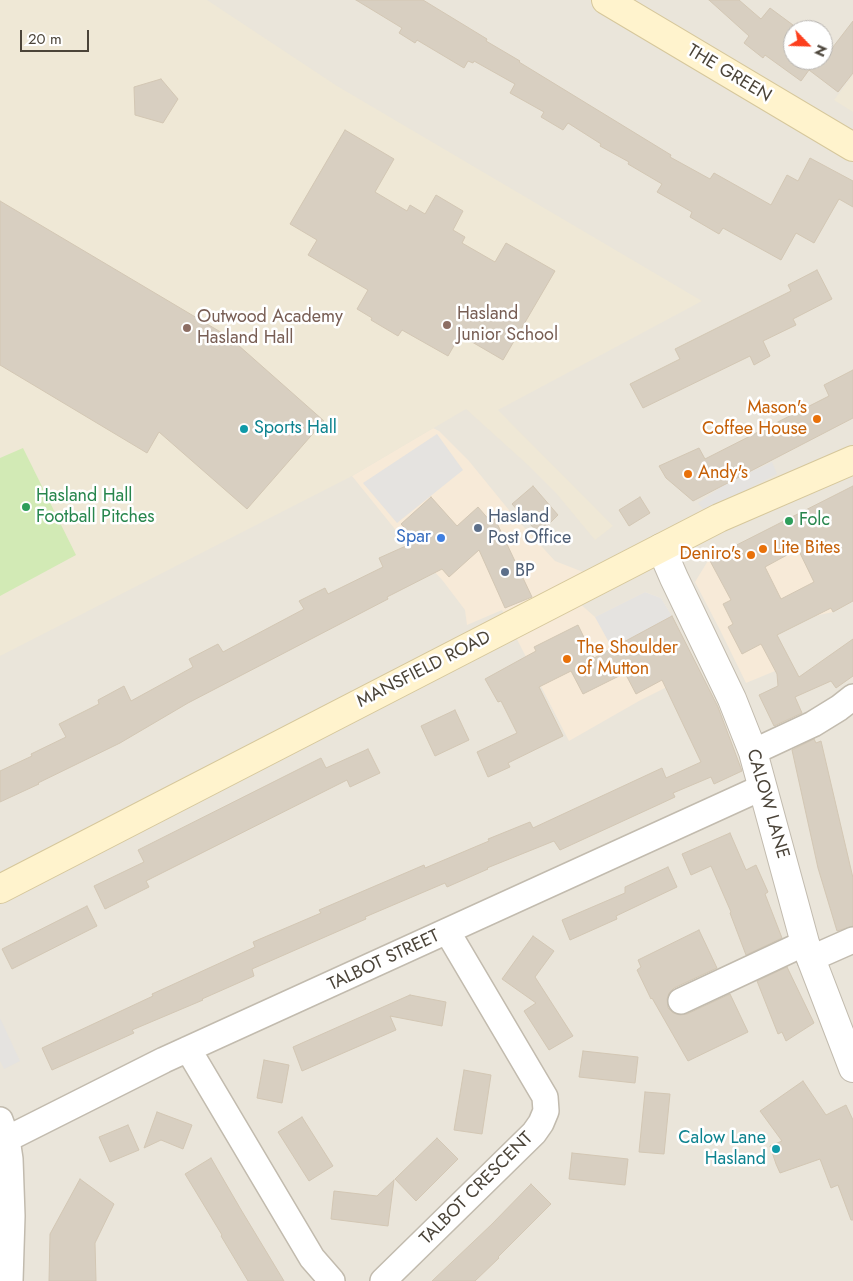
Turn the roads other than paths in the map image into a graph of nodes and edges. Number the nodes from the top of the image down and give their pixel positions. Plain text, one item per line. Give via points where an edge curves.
1 (606, 0) edge
2 (636, 8) edge
3 (853, 147) edge
4 (853, 460) edge
5 (661, 548) junction
6 (853, 697) edge
7 (753, 752) junction
8 (763, 787) junction
9 (0, 889) edge
10 (447, 931) junction
11 (853, 940) edge
12 (808, 951) junction
13 (681, 1001) dead end
14 (188, 1049) junction
15 (853, 1068) edge
16 (3, 1129) edge
17 (10, 1281) edge
18 (332, 1281) edge
19 (383, 1281) edge

1 - 2 main road, THE GREEN
2 - 3 main road, THE GREEN
4 - 5 main road, MANSFIELD ROAD via 719,518
5 - 7 street, CALOW LANE via 732,699
5 - 9 main road, MANSFIELD ROAD
6 - 7 street via 813,724
7 - 8 street, CALOW LANE
8 - 10 street, TALBOT STREET
8 - 12 street, CALOW LANE
10 - 14 street, TALBOT STREET
10 - 19 street, TALBOT CRESCENT via 545,1097 546,1111 534,1133
11 - 12 street
12 - 13 street
12 - 15 street, CALOW LANE
14 - 16 street, TALBOT STREET
14 - 18 street via 312,1258
16 - 17 street via 10,1159

